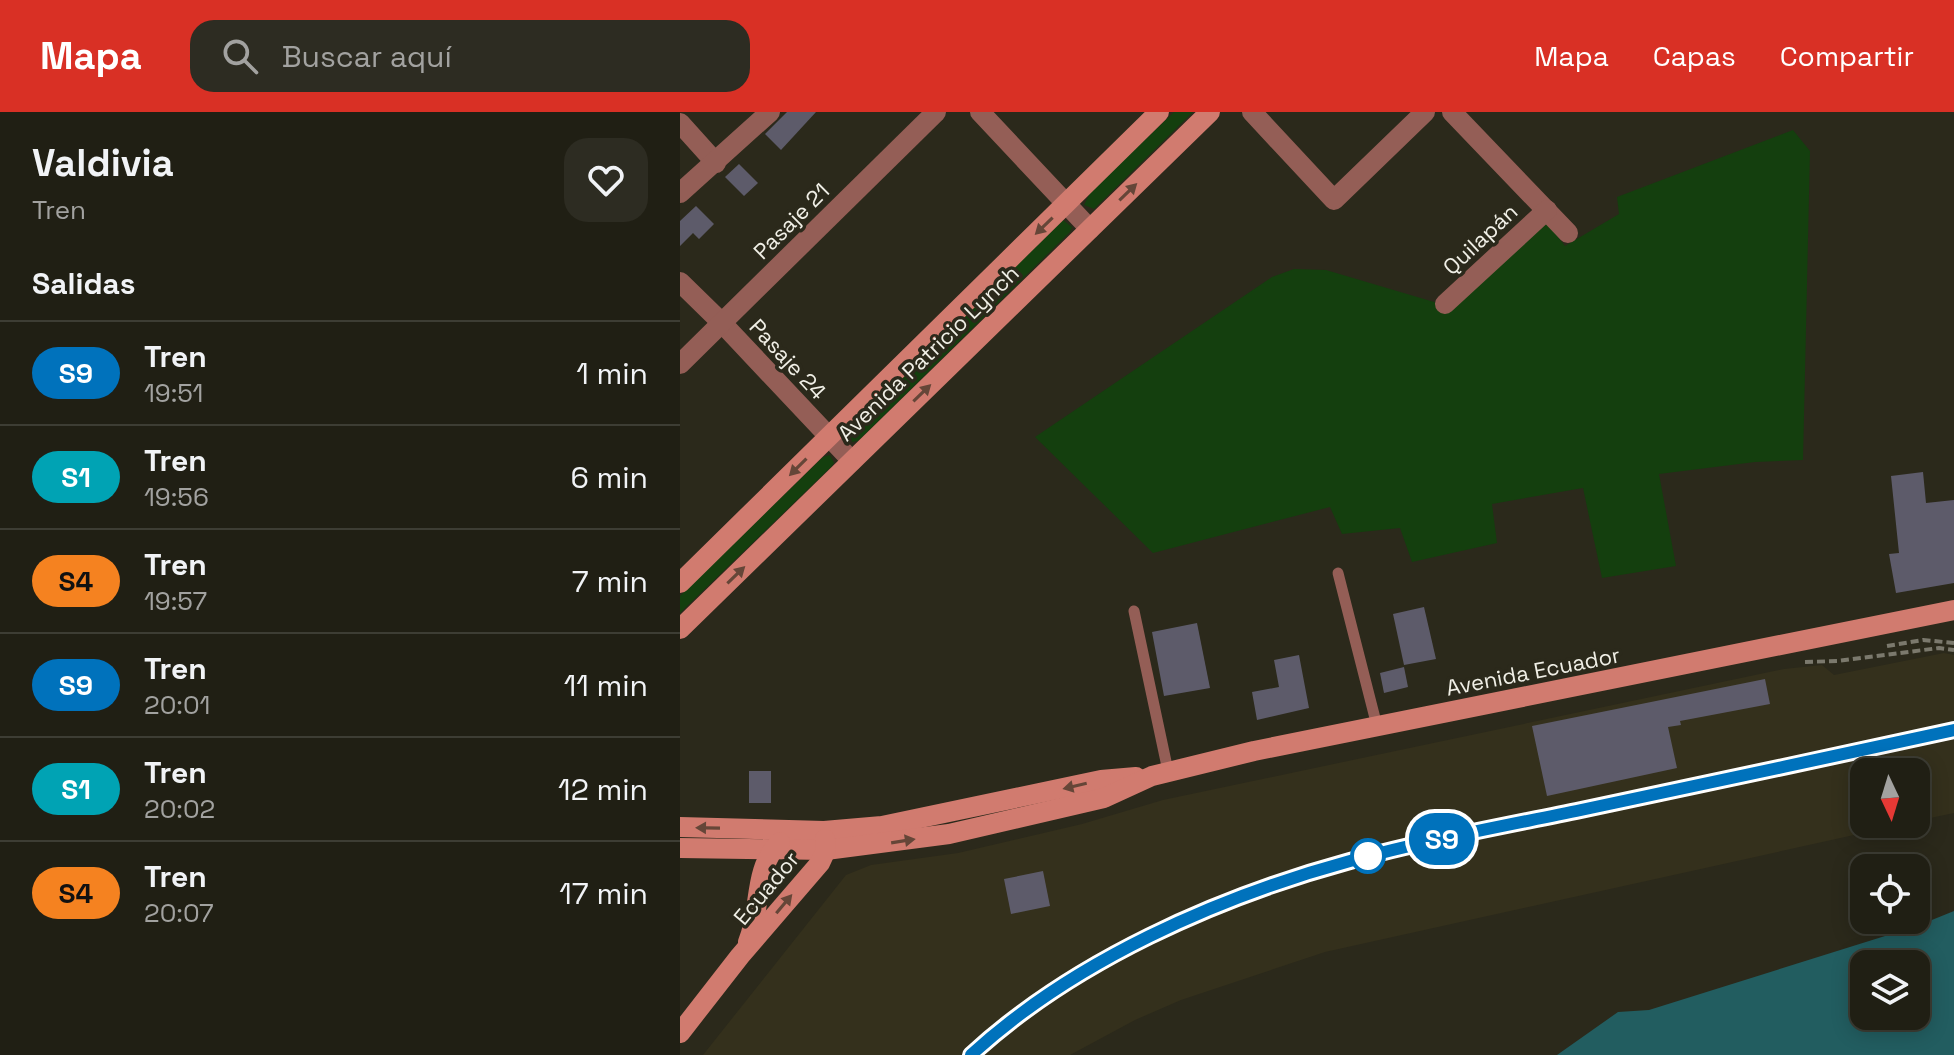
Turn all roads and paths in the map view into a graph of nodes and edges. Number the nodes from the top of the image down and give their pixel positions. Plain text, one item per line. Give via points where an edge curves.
1 (770, 112) edge
2 (936, 112) edge
3 (980, 112) edge
4 (1159, 112) edge
5 (1210, 112) edge
6 (1252, 112) edge
7 (1425, 112) edge
8 (1452, 112) edge
9 (680, 123) edge
10 (716, 163) junction
11 (680, 193) edge
12 (1066, 204) junction
13 (1547, 210) junction
14 (1090, 229) junction
15 (1568, 233) dead end
16 (680, 282) edge
17 (1445, 304) dead end
18 (722, 323) junction
19 (680, 364) edge
20 (828, 437) junction
21 (852, 461) junction
22 (1338, 573) dead end
23 (680, 583) edge
24 (1954, 610) edge
25 (1134, 611) dead end
26 (1924, 618) junction
27 (1954, 624) edge
28 (680, 629) edge
29 (1954, 650) edge
30 (1798, 662) dead end
31 (1377, 726) junction
32 (1160, 773) junction
33 (942, 815) joint
34 (680, 827) edge
35 (792, 830) junction
36 (825, 840) junction
37 (680, 848) edge
38 (722, 849) junction
39 (773, 849) junction
40 (758, 884) junction
41 (740, 956) junction
42 (680, 1033) edge

1 - 10 street
2 - 18 street, Pasaje 21
3 - 12 street
4 - 12 main road, Avenida Patricio Lynch
14 -> 5 main road, Avenida Patricio Lynch
6 - 7 street via 1334,200
8 - 13 street
9 - 10 street
10 - 11 street
12 - 14 street
12 -> 20 main road, Avenida Patricio Lynch
13 - 15 street
13 - 17 street, Quilapán
21 -> 14 main road, Avenida Patricio Lynch
16 - 18 street, Pasaje 24
18 - 19 street, Pasaje 21
18 - 20 street, Pasaje 24
20 - 21 street, Pasaje 24
20 -> 23 main road, Avenida Patricio Lynch
28 -> 21 main road, Avenida Patricio Lynch
22 - 31 lane
24 - 26 main road
25 - 32 lane
26 - 27 main road
26 - 31 main road, Avenida Ecuador
29 - 30 path
31 - 32 main road, Avenida Ecuador
32 -> 33 main road, Avenida Ecuador via 1101,780
36 -> 32 main road, Avenida Ecuador via 949,834 1104,798
33 - 36 main road, Ecuador
35 -> 34 main road
35 - 36 main road, Ecuador
35 - 39 main road, Ecuador
36 - 39 main road, Ecuador
41 -> 36 main road, Ecuador via 820,863
37 - 38 main road
38 - 39 main road
38 - 40 main road via 746,862
39 - 40 main road, Ecuador
40 - 41 main road, Ecuador via 752,933
41 - 42 main road, Ecuador

